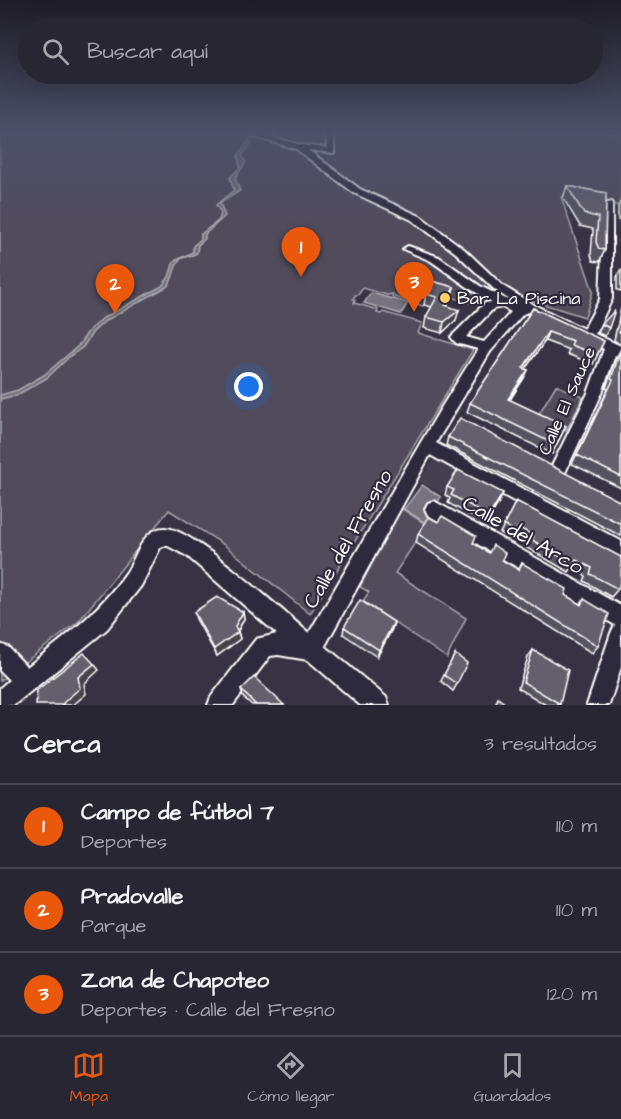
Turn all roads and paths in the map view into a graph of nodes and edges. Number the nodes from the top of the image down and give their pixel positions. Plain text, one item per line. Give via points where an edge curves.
1 (322, 166) edge
2 (609, 204) dead end
3 (608, 222) junction
4 (621, 224) edge
5 (408, 249) dead end
6 (606, 299) junction
7 (621, 302) edge
8 (503, 303) junction
9 (524, 309) junction
10 (588, 334) junction
11 (487, 347) junction
12 (616, 349) edge
13 (427, 446) junction
14 (558, 470) edge
15 (434, 509) dead end
16 (621, 551) edge
17 (621, 617) edge
18 (620, 640) edge
19 (310, 651) junction
20 (0, 656) edge
21 (26, 682) junction
22 (0, 702) edge
23 (219, 705) edge
24 (378, 705) edge
25 (598, 705) edge

1 - 9 street via 357,191 416,218 460,251
2 - 3 street
3 - 4 street
3 - 6 street
5 - 8 street via 435,259
6 - 7 street
6 - 10 street
8 - 9 street
8 - 11 street via 489,306 458,337
9 - 10 street
9 - 11 street, Calle del Fresno
10 - 12 street
11 - 13 street, Calle del Fresno via 451,415
12 - 14 street, Calle El Sauce via 597,380 595,393
13 - 16 street
13 - 19 street, Calle del Fresno
15 - 17 street, Calle del Arco
18 - 25 street
19 - 21 street via 195,550 168,536 153,542 134,579 100,622
19 - 23 street via 278,644 264,647
19 - 24 street
20 - 21 street
21 - 22 street

